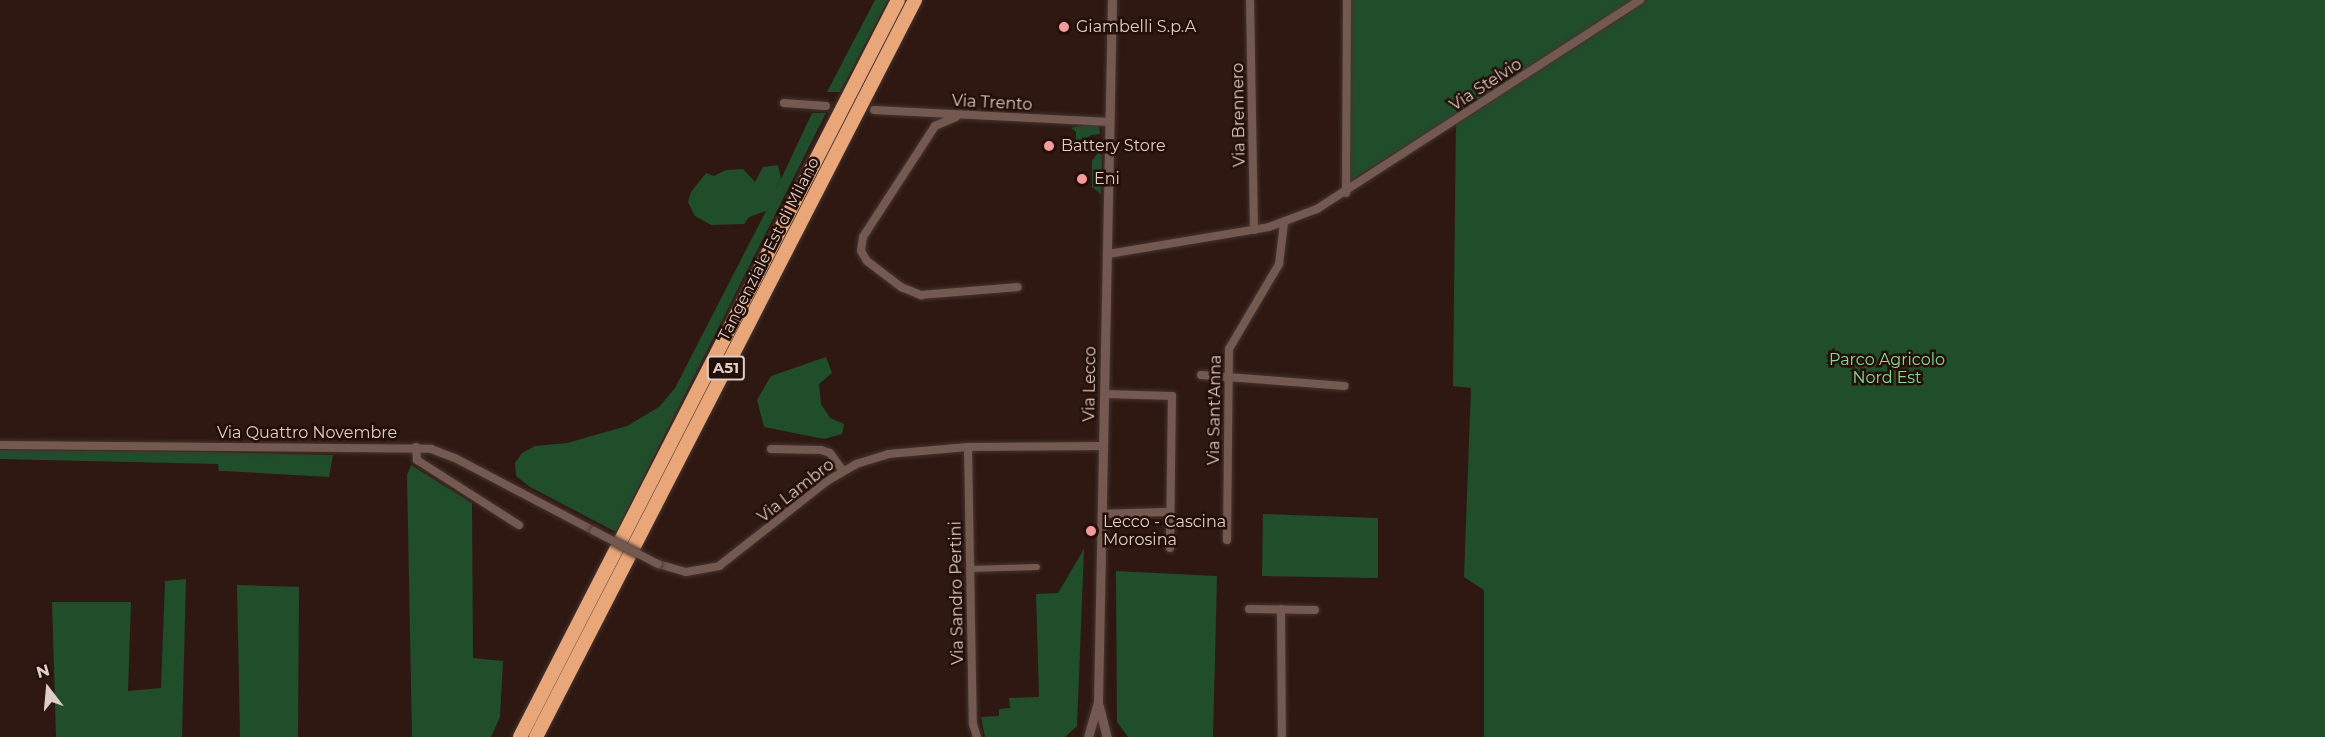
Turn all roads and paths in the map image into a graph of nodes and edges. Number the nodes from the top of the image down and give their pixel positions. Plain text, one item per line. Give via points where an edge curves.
1 (898, 0) edge
2 (915, 0) edge
3 (1112, 0) edge
4 (1250, 0) edge
5 (1347, 0) edge
6 (1640, 0) edge
7 (784, 103) dead end
8 (826, 106) dead end
9 (874, 110) dead end
10 (956, 117) junction
11 (1110, 122) junction
12 (1346, 193) junction
13 (1284, 223) junction
14 (1254, 230) junction
15 (1108, 254) junction
16 (1018, 287) dead end
17 (1200, 375) dead end
18 (1228, 376) junction
19 (1345, 387) dead end
20 (1105, 394) junction
21 (0, 445) edge
22 (416, 447) junction
23 (968, 447) junction
24 (1104, 447) junction
25 (771, 449) dead end
26 (843, 471) junction
27 (1170, 513) junction
28 (1102, 514) junction
29 (519, 525) dead end
30 (594, 531) joint
31 (1227, 540) dead end
32 (1170, 548) dead end
33 (1037, 567) dead end
34 (970, 569) junction
35 (1249, 609) dead end
36 (1281, 609) junction
37 (1315, 610) dead end
38 (1098, 701) junction
39 (520, 737) edge
40 (536, 737) edge
41 (977, 737) edge
42 (1088, 737) edge
43 (1107, 737) edge
44 (1282, 737) edge

1 - 39 highway, Tangenziale Est di Milano / A51
2 - 40 highway, Tangenziale Est di Milano / A51
3 - 11 street
4 - 14 street, Via Brennero
5 - 12 street
6 - 12 street, Via Stelvio
7 - 8 street
9 - 10 street, Via Trento
10 - 11 street, Via Trento
10 - 16 street via 935,126 863,237 861,251 867,261 901,287 921,295
11 - 15 street
12 - 13 street, Via Stelvio
13 - 14 street, Via Stelvio
13 - 18 street, Via Sant'Anna via 1279,264 1233,339
14 - 15 street, Via Stelvio
15 - 20 street, Via Lecco
17 - 18 street
18 - 19 street
18 - 31 street, Via Sant'Anna
20 - 24 street, Via Lecco
20 - 27 street via 1172,396
21 - 22 street, Via Quattro Novembre
22 - 29 street via 417,460
22 - 30 street, Via Quattro Novembre via 455,458
23 - 24 street, Via Lambro
23 - 26 street, Via Lambro via 904,451
23 - 34 street, Via Sandro Pertini
24 - 28 street, Via Lecco
25 - 26 street via 821,450 830,453
26 - 30 street, Via Lambro, bridge via 719,566 686,572 658,564
27 - 28 street
27 - 32 street
28 - 38 street, Via Lecco
33 - 34 street
34 - 41 street, Via Sandro Pertini via 973,724
35 - 36 street
36 - 37 street
36 - 44 street
38 - 42 street, Via Lecco
38 - 43 street, Via Lecco

